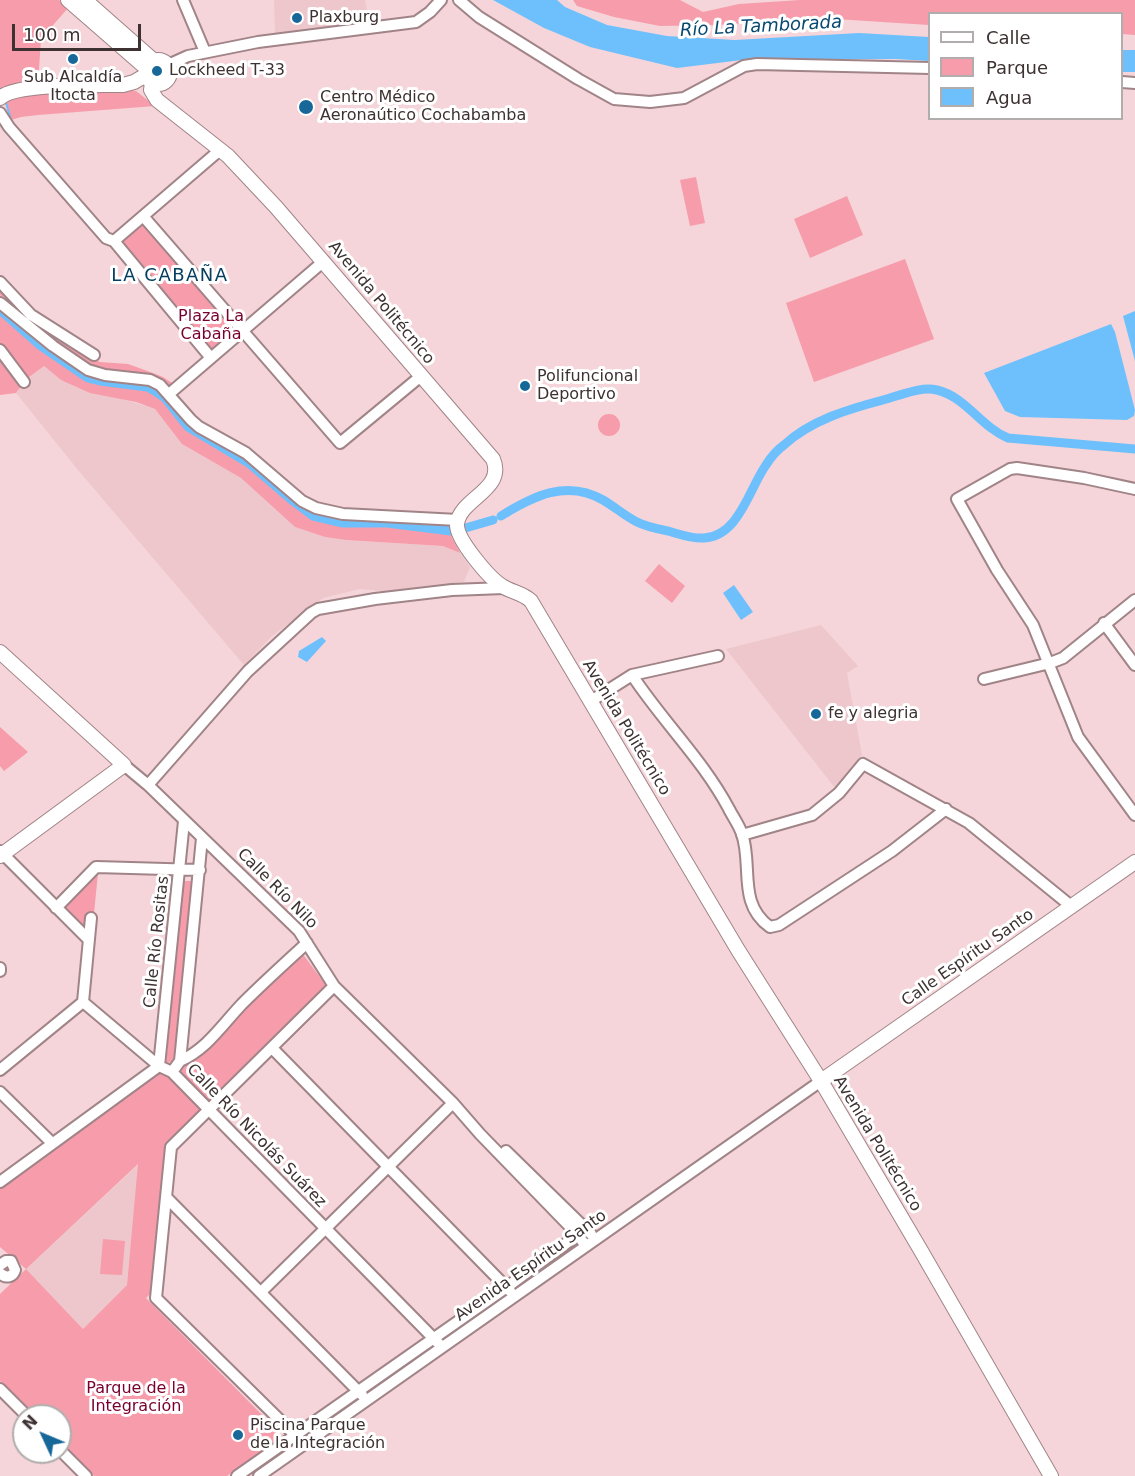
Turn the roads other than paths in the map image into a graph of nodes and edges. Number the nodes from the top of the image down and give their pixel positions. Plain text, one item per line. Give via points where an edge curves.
1 (68, 0) edge
2 (85, 0) edge
3 (183, 0) edge
4 (441, 0) edge
5 (459, 0) edge
6 (205, 52) junction
7 (168, 65) junction
8 (928, 68) edge
9 (149, 72) junction
10 (0, 98) edge
11 (0, 113) edge
12 (220, 150) junction
13 (143, 216) junction
14 (114, 241) junction
15 (324, 261) junction
16 (0, 282) edge
17 (0, 303) edge
18 (243, 331) junction
19 (0, 350) edge
20 (94, 355) dead end
21 (211, 358) junction
22 (421, 376) junction
23 (24, 382) dead end
24 (169, 394) junction
25 (1135, 489) edge
26 (458, 527) junction
27 (504, 588) junction
28 (1135, 600) edge
29 (1104, 623) junction
30 (0, 652) edge
31 (718, 656) dead end
32 (1050, 663) junction
33 (1135, 665) edge
34 (632, 675) junction
35 (984, 679) dead end
36 (591, 701) junction
37 (124, 765) junction
38 (148, 785) junction
39 (946, 809) junction
40 (1135, 815) edge
41 (184, 821) junction
42 (742, 835) junction
43 (202, 838) junction
44 (1, 854) edge
45 (1135, 862) edge
46 (179, 870) junction
47 (200, 870) junction
48 (1071, 906) junction
49 (56, 908) junction
50 (91, 918) dead end
51 (89, 940) junction
52 (307, 943) junction
53 (334, 986) junction
54 (83, 1002) junction
55 (272, 1048) junction
56 (180, 1061) junction
57 (159, 1066) junction
58 (0, 1070) edge
59 (172, 1072) junction
60 (821, 1081) junction
61 (0, 1092) edge
62 (453, 1103) junction
63 (208, 1109) junction
64 (52, 1143) junction
65 (388, 1166) junction
66 (0, 1182) edge
67 (167, 1198) junction
68 (325, 1228) junction
69 (582, 1232) junction
70 (596, 1238) junction
71 (585, 1245) junction
72 (3, 1260) edge
73 (2, 1277) edge
74 (511, 1291) junction
75 (261, 1292) junction
76 (433, 1338) junction
77 (442, 1347) junction
78 (0, 1389) edge
79 (358, 1390) junction
80 (366, 1401) junction
81 (15, 1404) edge
82 (295, 1435) junction
83 (303, 1445) junction
84 (72, 1462) edge
85 (86, 1476) edge
86 (237, 1476) edge
87 (259, 1476) edge
88 (1051, 1476) edge

1 - 9 main road, Avenida Politécnico
2 - 9 main road, Avenida Politécnico
3 - 6 street
4 - 6 street via 416,22
5 - 8 street via 479,17 615,99 650,102 684,98 744,66 757,64
6 - 7 street
7 - 9 main road via 160,60
7 - 9 main road via 170,74 161,84
9 - 10 main road via 123,85 38,87 13,91
9 - 12 main road, Avenida Politécnico via 151,90 157,100
11 - 14 street via 106,238
12 - 13 street
12 - 15 main road, Avenida Politécnico
13 - 14 street
13 - 18 street
14 - 21 street
15 - 18 street
15 - 22 main road, Avenida Politécnico
16 - 20 street via 31,315
17 - 24 street via 88,370 150,380
18 - 21 street
18 - 22 street via 340,443
19 - 23 street
21 - 24 street
22 - 26 main road, Avenida Politécnico via 496,466 494,478
24 - 26 street via 199,427 246,453 302,501 316,508
25 - 32 street via 1017,468 957,499 996,570 1033,625
26 - 27 main road, Avenida Politécnico via 487,573
27 - 36 main road, Avenida Politécnico via 531,601
27 - 38 street via 452,590 318,609 248,671
28 - 29 street
29 - 32 street via 1063,658
29 - 33 street
30 - 37 main road, Calle Río Nilo
31 - 34 street
32 - 35 street
32 - 40 street via 1078,737
34 - 36 street
34 - 42 street via 716,785
36 - 60 main road, Avenida Politécnico via 738,950
37 - 38 street, Calle Río Nilo
37 - 44 main road
38 - 41 street, Calle Río Nilo
39 - 42 street via 864,764 839,793 812,815
39 - 42 street via 874,862 779,925 770,927 754,909 748,891
39 - 48 street via 969,823
41 - 43 street, Calle Río Nilo
41 - 46 street, Calle Río Rositas
43 - 47 street
43 - 52 street, Calle Río Nilo
44 - 49 street
45 - 48 main road, Calle Espíritu Santo
46 - 47 street
46 - 49 street via 96,867
46 - 57 street, Calle Río Rositas
47 - 56 street
48 - 60 main road, Calle Espíritu Santo
49 - 51 street
50 - 51 street
51 - 54 street
52 - 53 street, Calle Río Nilo
52 - 56 street via 241,1005 212,1039
53 - 55 street
53 - 62 street, Calle Río Nilo
54 - 57 street, Calle Río Nicolás Suárez
54 - 58 street
55 - 63 street
55 - 65 street
56 - 59 street
57 - 59 street, Calle Río Nicolás Suárez
57 - 64 street
59 - 63 street, Calle Río Nicolás Suárez
60 - 70 street, Avenida Espíritu Santo
60 - 88 main road, Avenida Politécnico
61 - 64 street
62 - 65 street
62 - 69 street, Calle Río Nilo
63 - 67 street via 171,1147
63 - 68 street, Calle Río Nicolás Suárez
64 - 66 street
65 - 68 street
65 - 74 street
67 - 75 street
67 - 82 street via 156,1298
68 - 75 street
68 - 76 street, Calle Río Nicolás Suárez
69 - 70 street
69 - 71 street
69 - 74 street, Avenida Espíritu Santo
70 - 71 street, Avenida Espíritu Santo
71 - 74 street, Avenida Espíritu Santo
72 - 73 street via 14,1265 15,1270 11,1276
74 - 76 street, Avenida Espíritu Santo
74 - 77 street, Avenida Espíritu Santo
75 - 79 street
76 - 77 street, Calle Río Nicolás Suárez
76 - 79 street, Avenida Espíritu Santo
77 - 80 street, Avenida Espíritu Santo
78 - 81 street
79 - 80 street
79 - 82 street, Avenida Espíritu Santo
80 - 83 street, Avenida Espíritu Santo
82 - 83 street
82 - 86 street, Avenida Espíritu Santo
83 - 87 street, Avenida Espíritu Santo
84 - 85 street

